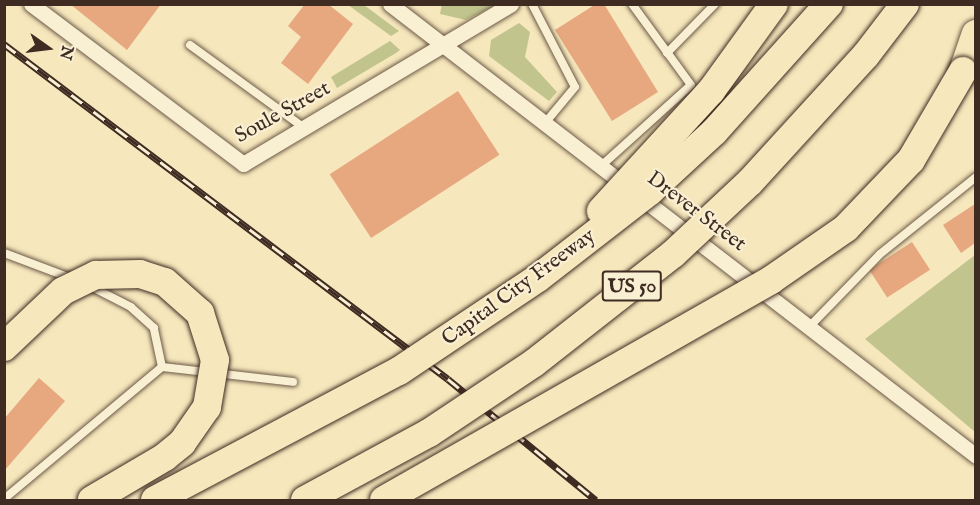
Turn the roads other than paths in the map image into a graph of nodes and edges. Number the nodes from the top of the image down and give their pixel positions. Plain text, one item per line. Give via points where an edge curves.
1 (31, 4) edge
2 (510, 4) edge
3 (532, 4) edge
4 (632, 4) edge
5 (716, 4) edge
6 (774, 4) edge
7 (829, 4) edge
8 (904, 4) edge
9 (401, 7) edge
10 (975, 34) edge
11 (441, 44) junction
12 (190, 45) dead end
13 (667, 53) junction
14 (545, 123) junction
15 (303, 127) junction
16 (601, 166) junction
17 (975, 177) edge
18 (4, 254) edge
19 (538, 278) junction
20 (810, 326) junction
21 (4, 346) edge
22 (162, 368) junction
23 (293, 381) dead end
24 (975, 456) edge
25 (4, 499) edge
26 (92, 501) edge
27 (155, 501) edge
28 (305, 501) edge
29 (384, 501) edge

1 - 15 street, Soule Street via 243,164
2 - 11 street, Soule Street
3 - 14 lane via 575,87
4 - 13 lane
5 - 13 lane
6 - 19 highway, bridge via 711,91
7 - 19 highway, Capital City Freeway / US 50, bridge via 714,132 650,191
8 - 28 highway, US 50, bridge via 866,55 750,182 673,254 534,363 429,433
9 - 11 street, Drever Street
10 - 29 highway, bridge via 963,71 911,160 846,228 771,280
11 - 14 street, Drever Street
11 - 15 street, Soule Street
12 - 15 lane
13 - 16 lane via 691,85
14 - 16 street, Drever Street
16 - 20 street, Drever Street
17 - 20 lane via 880,254
18 - 22 lane via 44,265 131,306 154,328
19 - 27 highway, Capital City Freeway / US 50, bridge via 399,371
20 - 24 street, Drever Street
21 - 26 highway, bridge via 63,291 96,275 140,274 165,282 200,313 215,360 207,407 182,443 165,457
22 - 23 lane
22 - 25 lane

